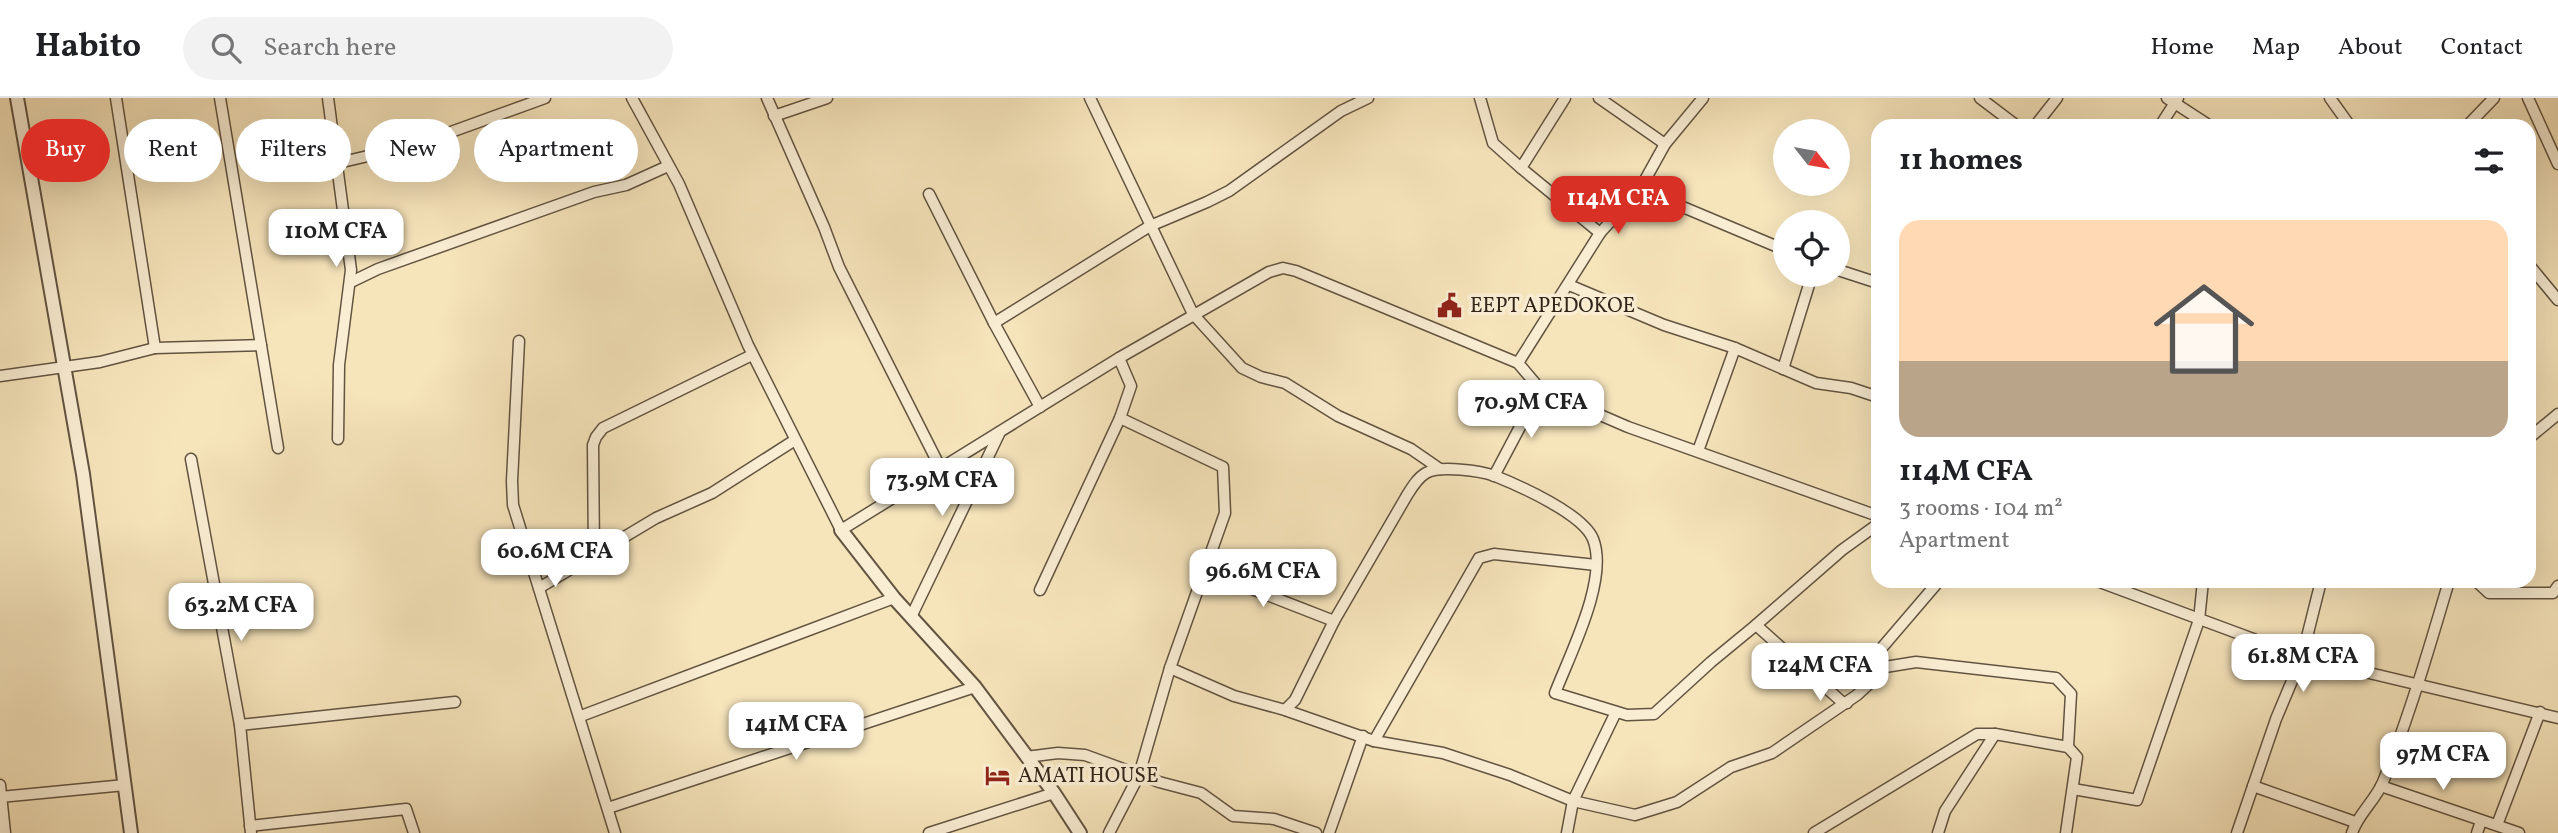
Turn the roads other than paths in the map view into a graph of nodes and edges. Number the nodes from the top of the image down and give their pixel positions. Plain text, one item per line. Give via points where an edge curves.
1 (17, 98) edge
2 (116, 98) edge
3 (220, 98) edge
4 (328, 98) edge
5 (545, 98) edge
6 (632, 98) edge
7 (766, 98) edge
8 (827, 98) edge
9 (1090, 98) edge
10 (1336, 98) edge
11 (1367, 98) edge
12 (1480, 98) edge
13 (1565, 98) edge
14 (1599, 98) edge
15 (1703, 98) edge
16 (1980, 98) edge
17 (2057, 98) edge
18 (2330, 98) edge
19 (2494, 98) edge
20 (2528, 98) edge
21 (2174, 100) edge
22 (1341, 111) junction
23 (774, 116) junction
24 (331, 119) edge
25 (2008, 119) edge
26 (2040, 119) edge
27 (2164, 119) edge
28 (2200, 119) edge
29 (2345, 119) edge
30 (2474, 119) edge
31 (1665, 144) junction
32 (351, 160) edge
33 (2558, 163) edge
34 (668, 166) junction
35 (1521, 168) junction
36 (341, 182) edge
37 (1640, 189) junction
38 (929, 194) dead end
39 (1150, 226) junction
40 (1600, 233) junction
41 (1773, 245) edge
42 (2536, 273) edge
43 (1850, 274) edge
44 (351, 282) junction
45 (1871, 282) edge
46 (1569, 285) junction
47 (1808, 287) edge
48 (2558, 300) edge
49 (1193, 314) junction
50 (994, 323) junction
51 (519, 341) dead end
52 (261, 345) junction
53 (156, 348) junction
54 (1735, 348) junction
55 (752, 355) junction
56 (1119, 358) junction
57 (1518, 363) junction
58 (66, 368) junction
59 (1783, 369) junction
60 (0, 376) edge
61 (1540, 389) junction
62 (1871, 395) edge
63 (1040, 407) junction
64 (2558, 414) edge
65 (1121, 418) junction
66 (1000, 432) junction
67 (2536, 432) edge
68 (338, 439) dead end
69 (795, 440) junction
70 (278, 448) dead end
71 (1698, 451) junction
72 (191, 459) dead end
73 (940, 467) junction
74 (1440, 469) junction
75 (1494, 476) junction
76 (1871, 513) edge
77 (1871, 529) edge
78 (841, 530) junction
79 (594, 555) junction
80 (1597, 565) junction
81 (1203, 570) junction
82 (2558, 586) edge
83 (539, 588) junction
84 (1933, 588) edge
85 (2115, 588) edge
86 (2201, 588) edge
87 (2319, 588) edge
88 (2447, 588) edge
89 (2484, 588) edge
90 (1040, 590) dead end
91 (894, 598) junction
92 (911, 617) junction
93 (2199, 620) junction
94 (1334, 621) junction
95 (1756, 625) junction
96 (2302, 657) junction
97 (1170, 668) junction
98 (1879, 668) junction
99 (2417, 685) junction
100 (975, 687) junction
101 (456, 702) dead end
102 (1847, 703) junction
103 (1285, 710) junction
104 (1616, 712) junction
105 (2540, 712) junction
106 (580, 716) junction
107 (2558, 718) edge
108 (240, 725) junction
109 (1995, 734) junction
110 (1363, 736) junction
111 (1374, 741) junction
112 (2068, 747) junction
113 (1026, 757) junction
114 (1139, 775) junction
115 (0, 785) edge
116 (125, 785) junction
117 (2253, 786) junction
118 (2381, 786) junction
119 (2073, 789) junction
120 (1055, 793) junction
121 (1, 797) edge
122 (1573, 801) junction
123 (608, 808) junction
124 (2481, 821) junction
125 (1333, 822) junction
126 (2355, 822) junction
127 (2497, 825) junction
128 (250, 829) edge
129 (5, 833) edge
130 (131, 833) edge
131 (414, 833) edge
132 (615, 833) edge
133 (929, 833) edge
134 (1080, 833) edge
135 (1109, 833) edge
136 (1316, 833) edge
137 (1327, 833) edge
138 (1342, 833) edge
139 (1567, 833) edge
140 (1814, 833) edge
141 (1938, 833) edge
142 (2066, 833) edge
143 (2237, 833) edge
144 (2352, 833) edge
145 (2477, 833) edge
146 (2519, 833) edge

1 - 58 street
2 - 53 street
3 - 52 street
4 - 24 street
5 - 32 street via 415,145
6 - 34 street
7 - 23 street
8 - 23 street
9 - 39 street
10 - 22 street
11 - 22 street
12 - 35 street via 1493,143
13 - 35 street
14 - 31 street
15 - 31 street
16 - 25 street
17 - 26 street
18 - 29 street
19 - 30 street
20 - 33 street
21 - 27 street
21 - 28 street
22 - 39 street via 1228,191
23 - 73 street via 839,267
31 - 37 street
34 - 44 street
34 - 55 street
35 - 40 street
36 - 44 street
37 - 40 street
37 - 41 street
38 - 50 street
39 - 49 street
39 - 50 street
40 - 46 street
42 - 48 street
43 - 45 street
44 - 68 street via 339,365
46 - 54 street via 1664,325
46 - 57 street
47 - 59 street
49 - 56 street
49 - 57 street via 1283,268
49 - 74 street via 1242,368 1285,383
50 - 63 street
51 - 83 street via 512,494
52 - 53 street
52 - 70 street
53 - 58 street
54 - 59 street
54 - 71 street
55 - 69 street
55 - 79 street via 599,432 593,445
56 - 63 street
56 - 65 street via 1131,386
57 - 61 street
58 - 60 street
58 - 116 street
59 - 62 street via 1816,383
61 - 71 street
61 - 75 street
63 - 66 street
64 - 67 street
65 - 81 street via 1223,467 1225,513
65 - 90 street
66 - 73 street
66 - 92 street
69 - 78 street
69 - 79 street via 712,493 656,518
71 - 76 street
72 - 108 street
73 - 78 street
74 - 75 street
74 - 94 street via 1427,472 1416,482
75 - 80 street via 1553,503 1582,524 1593,539
77 - 95 street
78 - 91 street
79 - 83 street
80 - 104 street via 1595,586 1555,693
80 - 111 street via 1494,554 1479,558
81 - 94 street
81 - 97 street
82 - 89 street via 2553,593 2489,593
83 - 106 street
84 - 98 street via 1874,657 1871,673 1875,675
85 - 93 street
86 - 93 street
87 - 96 street
88 - 99 street
91 - 92 street
91 - 106 street
92 - 100 street
93 - 96 street
93 - 119 street via 2137,800
94 - 103 street via 1295,700
95 - 102 street
95 - 104 street via 1654,714
96 - 99 street
96 - 117 street
97 - 103 street via 1226,693
97 - 114 street
98 - 102 street via 1871,682
98 - 112 street via 1916,662 2056,678 2071,694
99 - 105 street
99 - 118 street
100 - 113 street
100 - 123 street
101 - 108 street
102 - 122 street via 1772,753 1731,767 1677,802 1635,815
103 - 110 street
104 - 122 street
105 - 107 street
105 - 127 street
106 - 123 street
108 - 128 street
109 - 112 street
109 - 140 street via 1977,734
109 - 141 street via 1945,811
110 - 111 street
110 - 125 street
111 - 122 street via 1458,758
112 - 119 street via 2077,757
113 - 114 street via 1058,752 1085,755
113 - 120 street
114 - 135 street
114 - 136 street via 1201,793 1233,816 1274,819
115 - 121 street
116 - 121 street
116 - 130 street
117 - 126 street
117 - 143 street
118 - 124 street
118 - 126 street
119 - 142 street
120 - 133 street
120 - 134 street
121 - 129 street
122 - 139 street
123 - 132 street
124 - 127 street
124 - 145 street
125 - 137 street
125 - 138 street
126 - 144 street
127 - 146 street
128 - 131 street via 406,809

